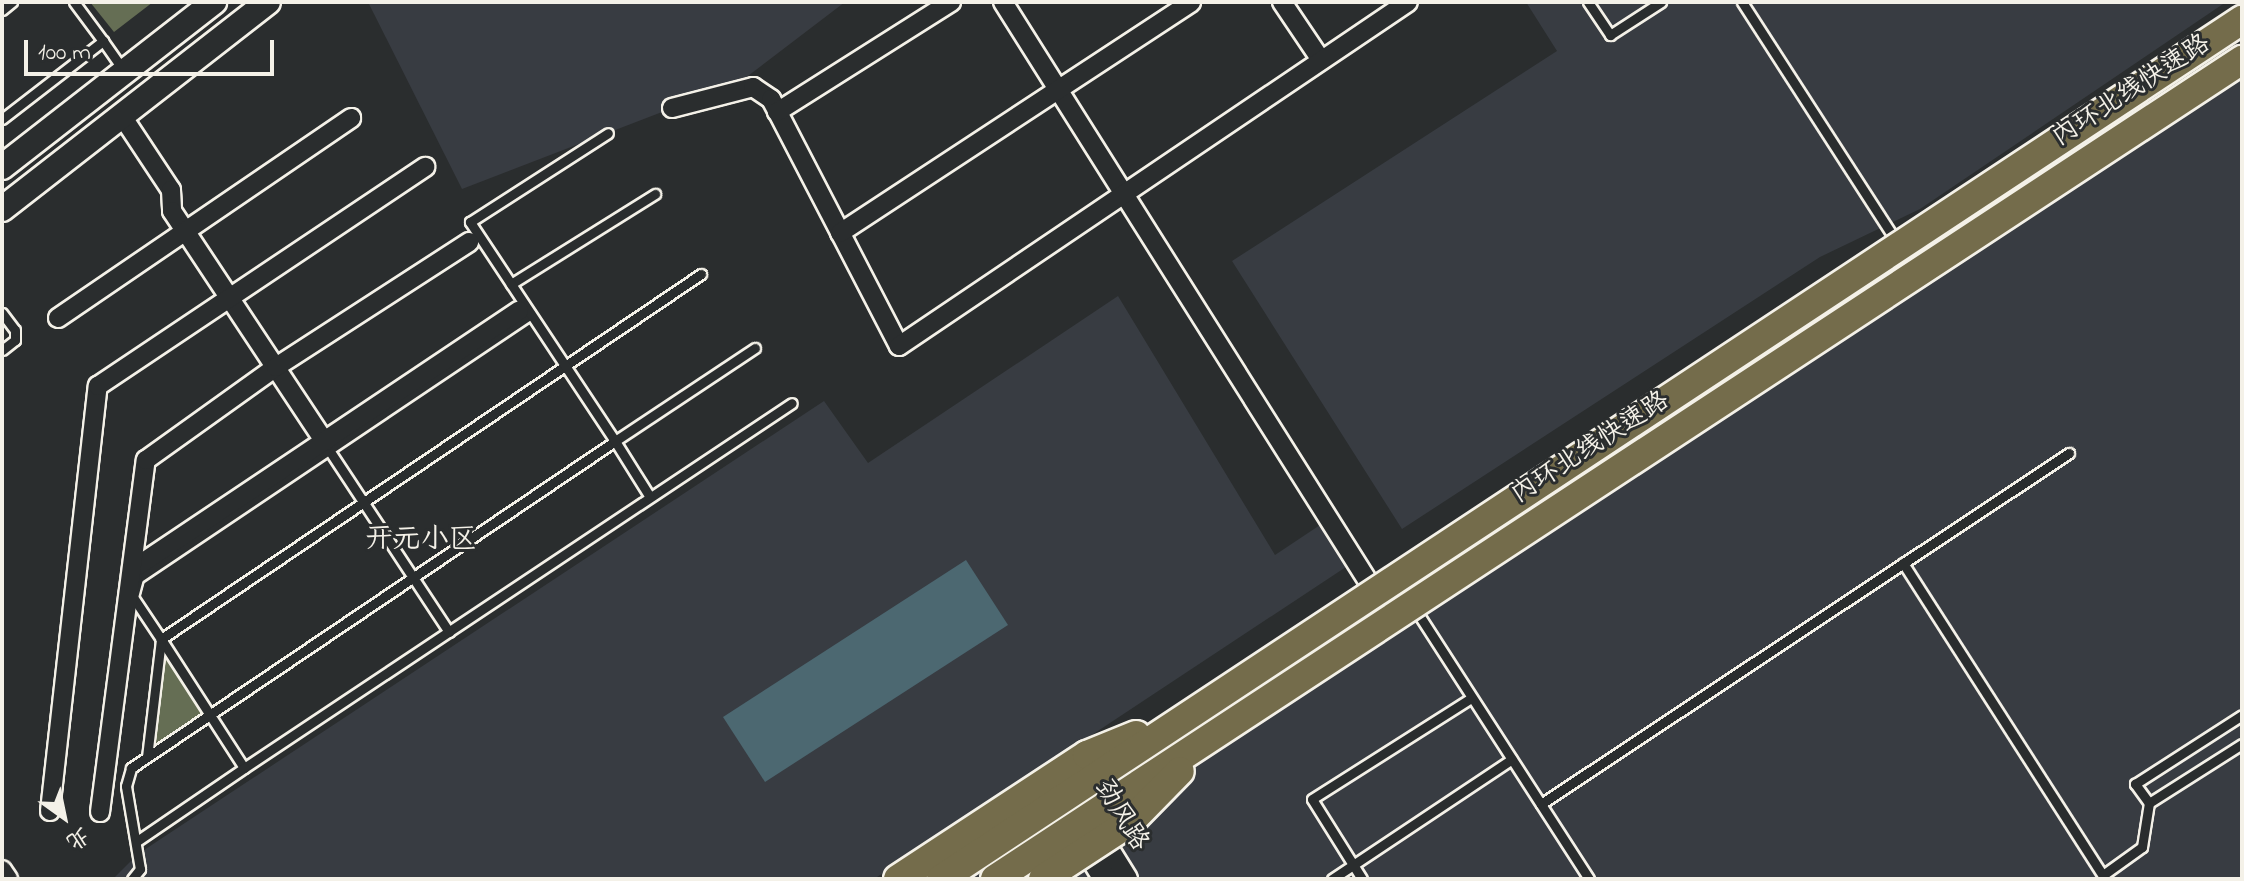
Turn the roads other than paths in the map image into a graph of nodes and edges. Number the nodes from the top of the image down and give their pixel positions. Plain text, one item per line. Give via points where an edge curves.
1 (12, 2) edge
2 (74, 2) edge
3 (214, 2) edge
4 (268, 2) edge
5 (951, 2) edge
6 (1003, 2) edge
7 (1191, 2) edge
8 (1282, 2) edge
9 (1408, 2) edge
10 (1588, 2) edge
11 (1661, 2) edge
12 (1742, 2) edge
13 (2242, 9) edge
14 (2, 10) edge
15 (2242, 20) edge
16 (103, 41) junction
17 (1321, 60) junction
18 (2242, 60) edge
19 (2147, 72) dead end
20 (2242, 72) edge
21 (125, 73) junction
22 (1057, 87) junction
23 (672, 108) dead end
24 (777, 112) junction
25 (122, 116) junction
26 (2175, 116) dead end
27 (351, 118) dead end
28 (2, 119) edge
29 (608, 133) dead end
30 (2, 167) edge
31 (425, 167) dead end
32 (1123, 192) junction
33 (655, 194) dead end
34 (2, 209) edge
35 (185, 230) junction
36 (840, 233) junction
37 (1894, 238) dead end
38 (469, 242) dead end
39 (701, 274) dead end
40 (511, 284) junction
41 (229, 297) junction
42 (2, 313) edge
43 (525, 313) junction
44 (58, 318) dead end
45 (755, 348) dead end
46 (2, 350) edge
47 (565, 365) junction
48 (276, 367) junction
49 (792, 403) dead end
50 (615, 441) junction
51 (327, 446) junction
52 (2069, 453) dead end
53 (650, 497) junction
54 (363, 502) junction
55 (1903, 563) junction
56 (136, 567) dead end
57 (413, 577) junction
58 (1369, 583) dead end
59 (1419, 615) dead end
60 (449, 632) junction
61 (161, 639) junction
62 (1300, 642) junction
63 (1314, 669) junction
64 (1471, 698) junction
65 (210, 714) junction
66 (2242, 715) edge
67 (2242, 744) edge
68 (147, 757) junction
69 (1512, 759) junction
70 (244, 768) junction
71 (2149, 803) junction
72 (1541, 804) junction
73 (50, 811) dead end
74 (100, 812) dead end
75 (137, 841) junction
76 (1353, 865) junction
77 (2, 870) edge
78 (2104, 877) edge
79 (8, 879) edge
80 (132, 879) edge
81 (898, 879) edge
82 (941, 879) edge
83 (995, 879) edge
84 (1043, 879) edge
85 (1105, 879) edge
86 (1126, 879) edge
87 (1332, 879) edge
88 (1362, 879) edge
89 (1589, 879) edge

1 - 14 lane
2 - 16 lane
3 - 21 main road
4 - 25 main road
5 - 24 street
6 - 22 street
7 - 22 street
8 - 17 street
9 - 17 street
10 - 11 lane via 1610,35
12 - 37 lane
13 - 19 main road
15 - 62 highway, 内环北线快速路, bridge
16 - 21 lane
16 - 28 lane
17 - 32 street
18 - 63 highway, 内环北线快速路, bridge
20 - 26 main road
21 - 30 main road
22 - 32 street
22 - 36 street
23 - 24 street via 753,87 771,99
24 - 36 street
25 - 34 main road
25 - 35 street via 171,190 172,211
27 - 35 street
29 - 40 lane via 470,222
31 - 41 street
32 - 36 street via 899,346
32 - 58 street
33 - 40 lane
35 - 41 street
35 - 44 street
38 - 48 street
39 - 47 lane
40 - 43 lane
41 - 48 street
41 - 73 street via 98,386
42 - 46 lane via 15,330 15,340
43 - 47 lane
43 - 51 street
45 - 50 lane
47 - 50 lane
47 - 54 lane
48 - 51 street
48 - 74 street via 146,460
49 - 53 lane
50 - 53 lane
50 - 57 lane
51 - 54 lane
51 - 56 street
51 - 61 lane via 138,578 133,597
52 - 55 lane
53 - 60 lane
54 - 57 lane
54 - 61 lane
55 - 72 lane
55 - 78 lane
57 - 60 lane
57 - 65 lane
59 - 64 lane
60 - 70 lane
61 - 65 lane
61 - 68 lane
62 - 81 highway, bridge via 1165,723 1087,755
62 - 82 highway, 内环北线快速路, bridge
63 - 83 highway, 内环北线快速路, bridge
63 - 84 highway, bridge via 1190,761 1130,822
64 - 69 lane
64 - 76 lane via 1312,799
65 - 68 lane
65 - 70 lane
66 - 71 lane via 2135,784
67 - 71 lane
68 - 75 lane via 131,768 126,786
69 - 72 lane
69 - 76 lane
70 - 75 lane
71 - 78 lane via 2142,847
72 - 89 lane
75 - 80 lane via 140,869
76 - 87 lane
76 - 88 lane
77 - 79 street
85 - 86 street, 劲风路 via 1058,788

